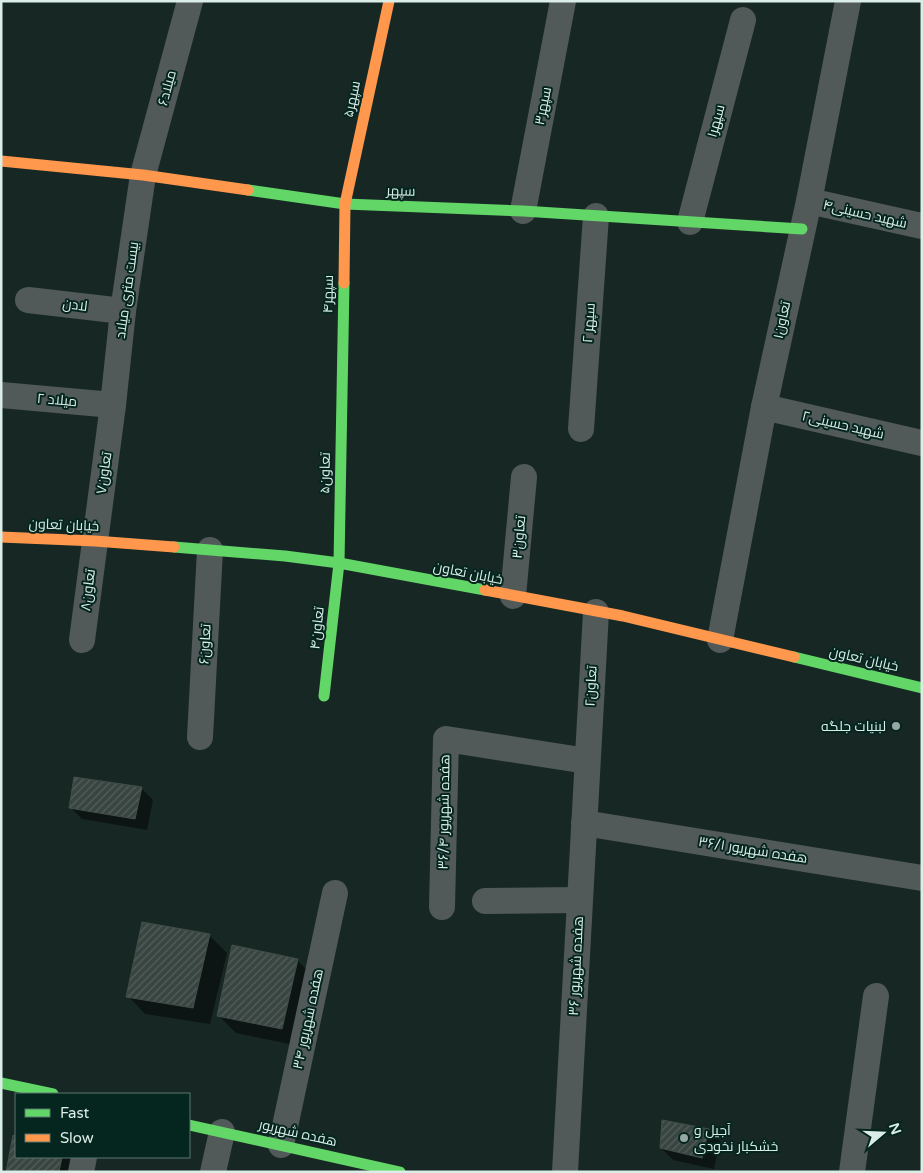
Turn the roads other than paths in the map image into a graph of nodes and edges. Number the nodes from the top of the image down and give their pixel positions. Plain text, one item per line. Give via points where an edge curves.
1 (190, 1) edge
2 (389, 1) edge
3 (563, 1) edge
4 (848, 1) edge
5 (743, 20) dead end
6 (1, 161) edge
7 (143, 175) junction
8 (809, 201) junction
9 (345, 204) junction
10 (523, 211) junction
11 (596, 216) junction
12 (690, 222) junction
13 (922, 226) edge
14 (802, 229) junction
15 (28, 300) dead end
16 (123, 311) junction
17 (342, 384) joint
18 (1, 395) edge
19 (113, 405) junction
20 (764, 407) junction
21 (581, 429) dead end
22 (922, 443) edge
23 (524, 477) dead end
24 (1, 538) edge
25 (95, 541) junction
26 (210, 550) junction
27 (339, 563) junction
28 (513, 596) junction
29 (596, 612) junction
30 (82, 640) dead end
31 (720, 640) junction
32 (922, 688) edge
33 (324, 696) dead end
34 (200, 737) dead end
35 (587, 761) junction
36 (584, 823) junction
37 (922, 878) edge
38 (335, 893) dead end
39 (580, 900) junction
40 (485, 901) dead end
41 (442, 907) dead end
42 (876, 996) dead end
43 (1, 1083) edge
44 (49, 1093) edge
45 (190, 1124) edge
46 (222, 1132) junction
47 (281, 1145) junction
48 (84, 1158) edge
49 (81, 1172) edge
50 (213, 1172) edge
51 (400, 1172) edge
52 (565, 1172) edge
53 (852, 1172) edge

1 - 7 street, میلاد۶
2 - 9 street, سپهر۵
3 - 10 street, سپهر۳
4 - 8 street, تعاون۱
5 - 12 street, سپهر۱
6 - 7 street, سپهر
7 - 9 street, سپهر
7 - 16 street, بیست متری میلاد
8 - 13 street, شهید حسینی۴
8 - 14 street, تعاون۱
9 - 10 street, سپهر
9 - 17 street, سپهر۴
10 - 11 street, سپهر
11 - 12 street, سپهر
11 - 21 street, سپهر ۲
12 - 14 street, سپهر
14 - 20 street, تعاون۱
15 - 16 street, لادن
16 - 19 street, بیست متری میلاد
17 - 27 street, تعاون۵
18 - 19 street, میلاد ۲
19 - 25 street, تعاون۷
20 - 22 street, شهید حسینی۲
20 - 31 street, تعاون۱
23 - 28 street, تعاون۳
24 - 25 street, خیابان تعاون
25 - 26 street, خیابان تعاون
25 - 30 street, تعاون۸
26 - 27 street, خیابان تعاون
26 - 34 street, تعاون۶
27 - 28 street, خیابان تعاون
27 - 33 street, تعاون۴
28 - 29 street, خیابان تعاون
29 - 31 street, خیابان تعاون
29 - 35 street, تعاون۲
31 - 32 street, خیابان تعاون
35 - 36 street, هفده شهریور ۳۶
35 - 41 street, هفده شهریور ۳۶/۴ via 446,739
36 - 37 street, هفده شهریور ۳۶/۱
36 - 39 street, هفده شهریور ۳۶
38 - 47 street, هفده شهریور ۳۴
39 - 40 street
39 - 52 street, هفده شهریور ۳۶
42 - 53 street
43 - 44 street
45 - 46 street, هفده شهریور
46 - 47 street, هفده شهریور
46 - 50 street
47 - 51 street, هفده شهریور
48 - 49 street

